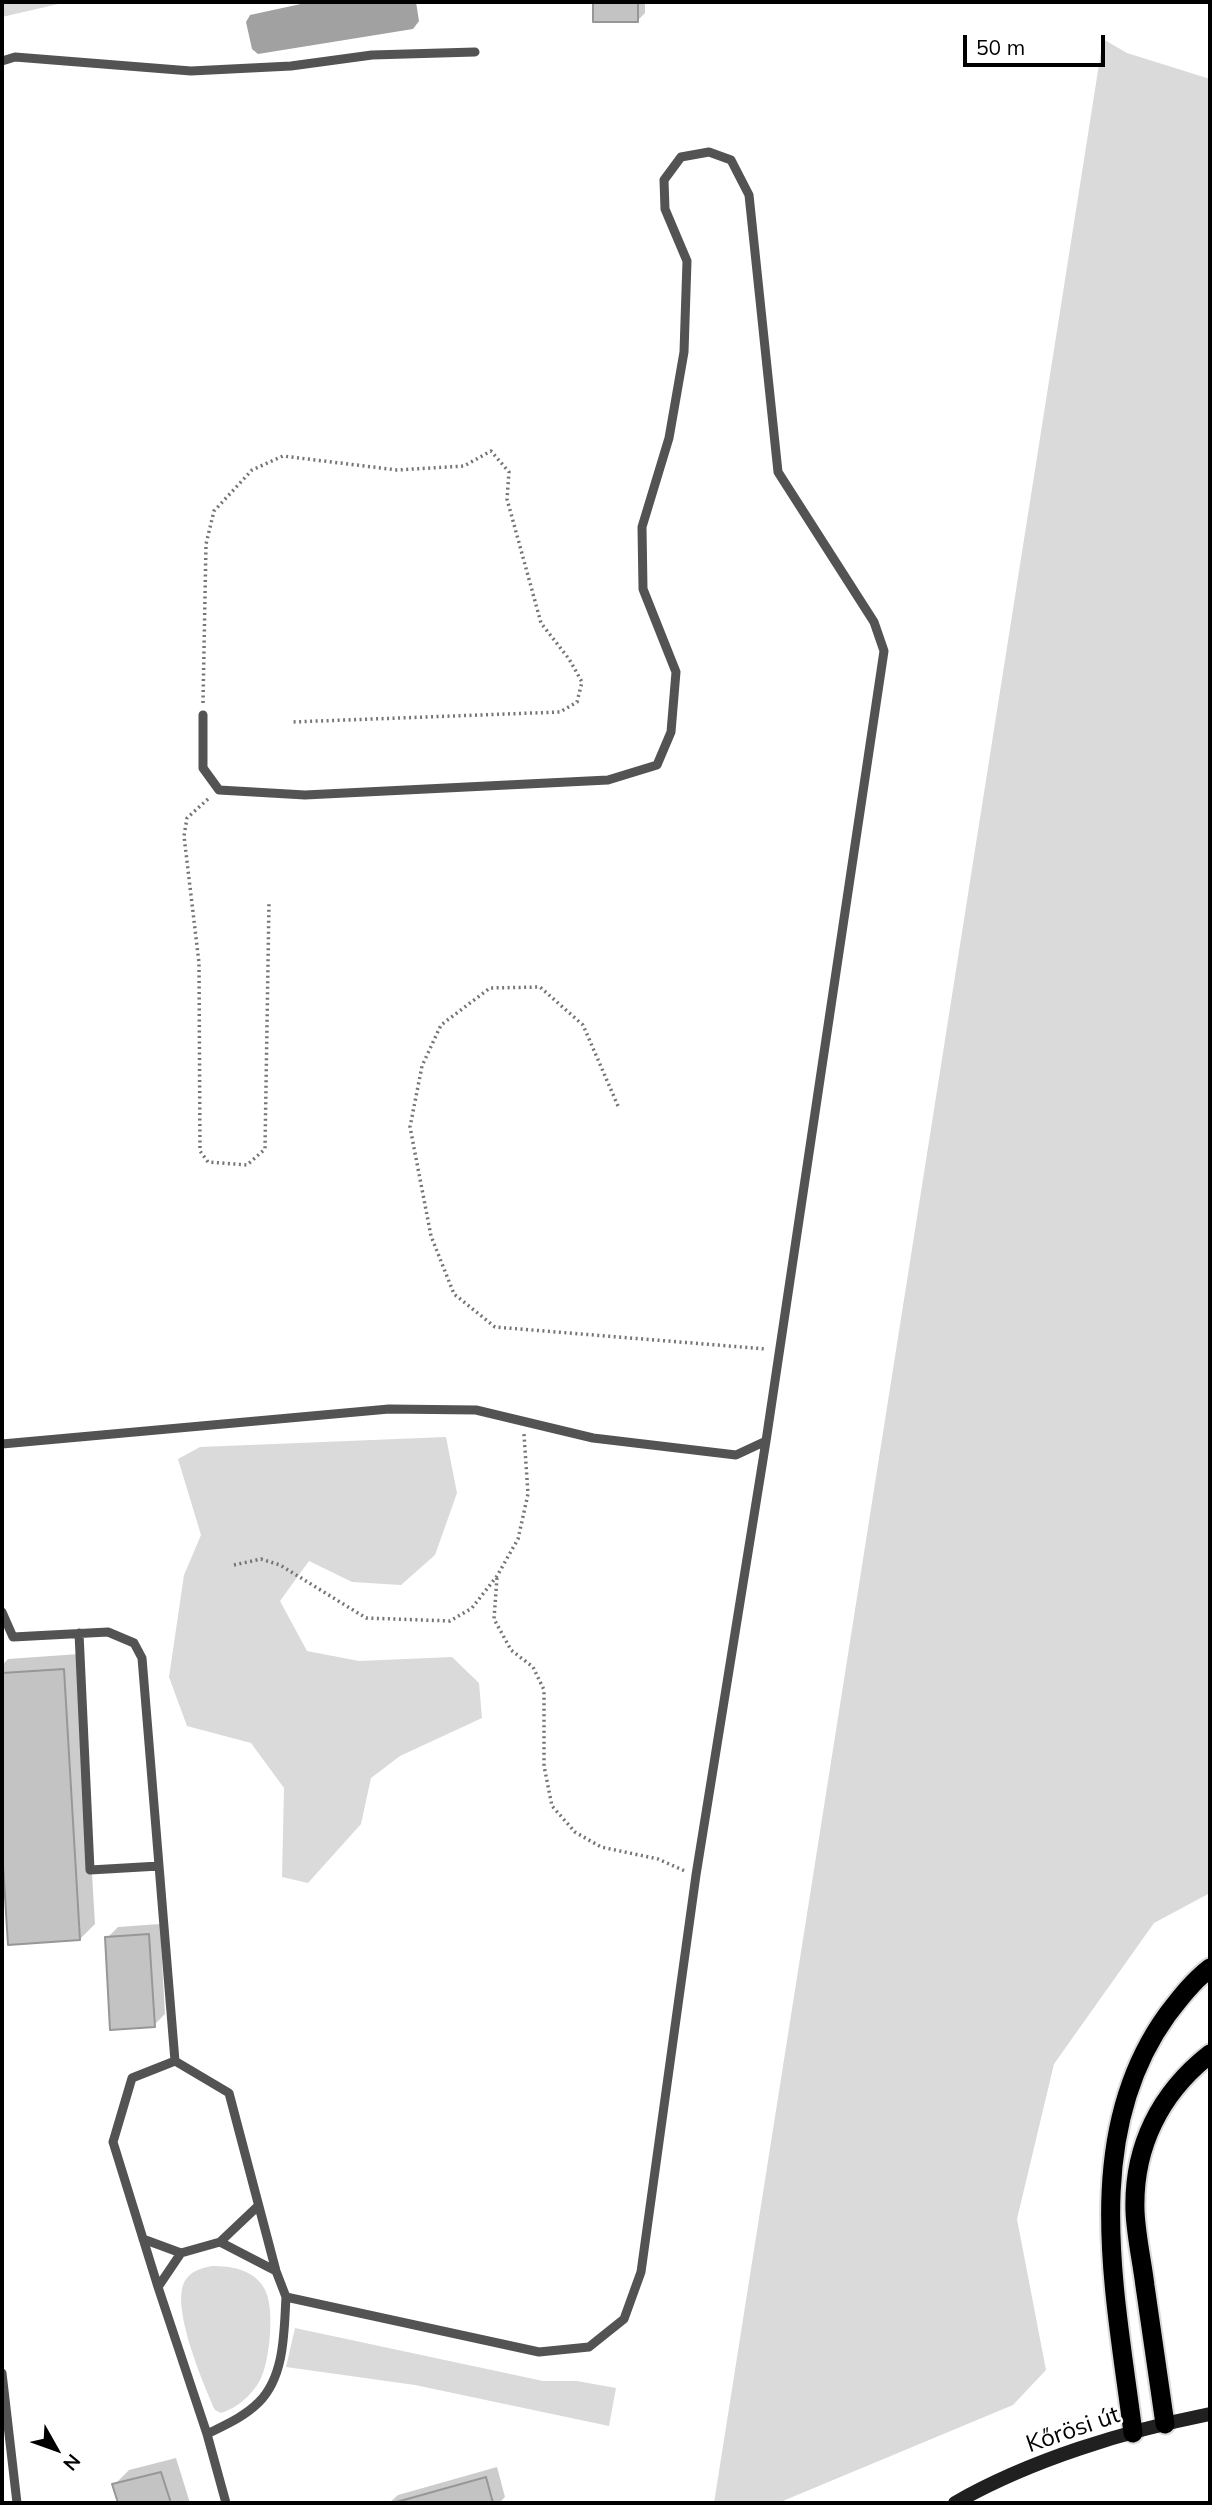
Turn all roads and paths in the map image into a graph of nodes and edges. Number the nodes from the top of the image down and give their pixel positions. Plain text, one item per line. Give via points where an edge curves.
1 (475, 52) dead end
2 (2, 61) edge
3 (203, 715) joint
4 (292, 722) dead end
5 (219, 790) junction
6 (269, 902) dead end
7 (618, 1106) dead end
8 (779, 1350) junction
9 (524, 1421) junction
10 (766, 1441) junction
11 (2, 1444) edge
12 (234, 1565) dead end
13 (497, 1576) junction
14 (2, 1612) edge
15 (79, 1633) junction
16 (159, 1866) junction
17 (696, 1875) junction
18 (1210, 1968) edge
19 (1210, 2054) edge
20 (175, 2062) junction
21 (258, 2206) junction
22 (143, 2239) junction
23 (219, 2242) junction
24 (181, 2253) junction
25 (276, 2271) junction
26 (158, 2287) junction
27 (286, 2297) junction
28 (2, 2373) edge
29 (1210, 2414) edge
30 (1165, 2424) junction
31 (1133, 2433) junction
32 (207, 2434) junction
33 (17, 2503) edge
34 (226, 2503) edge
35 (955, 2503) edge

1 - 2 lane via 372,55 291,66 191,71 15,57
3 - 4 path via 206,544 214,511 251,470 283,456 397,470 464,466 491,451 509,472 507,499 541,623 582,682 577,702 560,712
3 - 5 lane via 203,768
5 - 6 path via 187,818 184,836 199,963 200,1152 208,1163 247,1166 265,1149
5 - 8 lane via 305,795 608,780 657,765 671,732 676,672 643,589 642,527 676,401 684,352 687,261 664,209 664,180 681,157 709,152 731,160 749,195 778,472 874,622 884,651
7 - 8 path via 583,1025 540,988 490,988 441,1025 422,1066 410,1127 431,1236 454,1294 495,1327
8 - 10 lane
9 - 10 lane via 593,1438 736,1455
9 - 11 lane via 476,1410 389,1409
9 - 13 path via 528,1494 518,1539
10 - 17 lane
12 - 13 path via 261,1559 280,1565 366,1618 450,1620 472,1608
13 - 17 path via 494,1619 512,1650 533,1667 544,1690 544,1766 552,1806 575,1832 601,1847 658,1859
14 - 15 lane via 13,1637
15 - 16 lane via 108,1632 134,1643 142,1658
15 - 16 lane via 90,1870
16 - 20 lane
17 - 27 lane via 642,2272 624,2319 589,2347 539,2352
18 - 31 highway via 1177,2002 1154,2035 1135,2074 1117,2136 1110,2247
19 - 30 highway via 1161,2106 1138,2170 1135,2214
20 - 21 lane via 229,2093
20 - 22 lane via 132,2078 113,2142
21 - 23 lane
21 - 25 lane
22 - 24 lane
22 - 26 lane
23 - 24 lane
23 - 25 lane
24 - 26 lane
25 - 27 lane
26 - 32 lane
27 - 32 lane via 275,2378 260,2401
28 - 33 lane
29 - 30 main road, Kőrösi út
30 - 31 main road, Kőrösi út
31 - 35 main road, Kőrösi út via 1047,2461
32 - 34 lane

